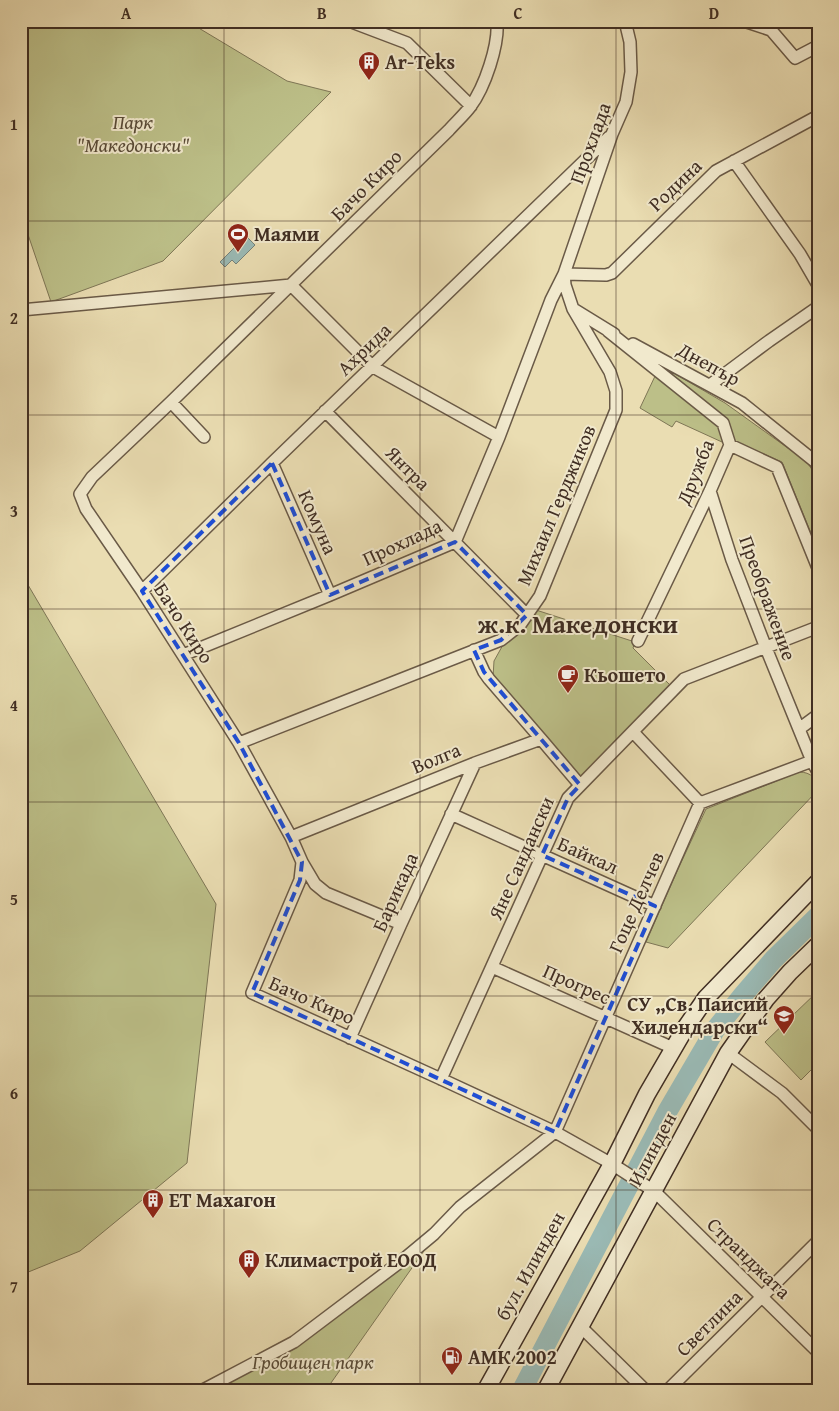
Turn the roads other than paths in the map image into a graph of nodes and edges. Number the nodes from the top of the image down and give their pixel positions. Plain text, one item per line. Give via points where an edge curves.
1 (349, 21) edge
2 (496, 21) edge
3 (625, 21) edge
4 (744, 21) edge
5 (818, 46) edge
6 (471, 106) junction
7 (818, 116) edge
8 (612, 134) junction
9 (734, 161) junction
10 (564, 274) junction
11 (291, 285) junction
12 (818, 285) edge
13 (818, 307) edge
14 (573, 309) junction
15 (21, 310) edge
16 (608, 331) junction
17 (372, 367) junction
18 (710, 385) junction
19 (171, 402) junction
20 (325, 411) junction
21 (204, 437) dead end
22 (499, 437) junction
23 (730, 445) junction
24 (272, 463) junction
25 (818, 464) edge
26 (710, 491) junction
27 (455, 542) junction
28 (818, 568) edge
29 (142, 592) junction
30 (330, 595) junction
31 (527, 615) junction
32 (818, 627) edge
33 (638, 641) dead end
34 (766, 648) junction
35 (474, 650) junction
36 (182, 655) junction
37 (818, 715) edge
38 (799, 729) junction
39 (633, 732) junction
40 (541, 739) junction
41 (239, 743) junction
42 (475, 763) junction
43 (816, 763) edge
44 (580, 785) junction
45 (700, 803) junction
46 (451, 814) junction
47 (291, 837) junction
48 (542, 855) junction
49 (302, 862) junction
50 (818, 882) edge
51 (655, 906) junction
52 (401, 924) junction
53 (818, 945) edge
54 (492, 967) junction
55 (605, 1018) junction
56 (350, 1038) junction
57 (673, 1048) junction
58 (728, 1053) junction
59 (441, 1079) junction
60 (818, 1129) edge
61 (555, 1132) junction
62 (612, 1164) junction
63 (628, 1174) joint
64 (654, 1191) junction
65 (818, 1241) edge
66 (762, 1297) junction
67 (580, 1326) junction
68 (818, 1352) edge
69 (203, 1390) edge
70 (486, 1390) edge
71 (546, 1390) edge
72 (645, 1390) edge
73 (668, 1390) edge

1 - 6 street via 407,43
2 - 6 street, Бачо Киро via 492,61
3 - 8 street, Прохлада via 630,42 631,72 626,102
4 - 5 street via 772,30 795,58
6 - 11 street, Бачо Киро
7 - 9 street, Родина
8 - 10 street, Прохлада
8 - 17 street, Ахрида
9 - 10 street, Родина via 716,171 612,273
9 - 12 street
10 - 14 street
10 - 22 street, Прохлада
11 - 15 street
11 - 17 street
11 - 19 street, Бачо Киро
13 - 18 street
14 - 16 street, Днепър
14 - 31 street, Михаил Герджиков via 610,372 616,391 616,410 540,596
16 - 18 street, Днепър
16 - 23 street, Дружба via 723,423
17 - 20 street, Ахрида
17 - 22 street
18 - 25 street, Днепър via 742,403
19 - 21 street
19 - 29 street, Бачо Киро via 92,477 80,494 86,509
20 - 24 street, Ахрида
20 - 27 street, Янтра
22 - 27 street, Прохлада
23 - 26 street, Дружба
23 - 28 street via 777,467
24 - 29 street, Ахрида
24 - 30 street, Комуна
26 - 33 street, Дружба
26 - 34 street, Преображение
27 - 30 street, Прохлада
27 - 31 street, Янтра
29 - 36 street, Бачо Киро
30 - 36 street, Прохлада
31 - 35 street, Михаил Герджиков via 501,640
32 - 34 street, Яне Сандански
34 - 38 street, Преображение
34 - 39 street, Яне Сандански via 684,679
35 - 40 street via 489,679
35 - 41 street, Михаил Герджиков
36 - 41 street, Бачо Киро
37 - 38 street
38 - 43 street, Преображение
39 - 44 street, Яне Сандански
39 - 45 street
40 - 42 street, Волга
40 - 44 street
41 - 47 street, Бачо Киро
42 - 46 street, Барикада
42 - 47 street, Волга
43 - 45 street
44 - 48 street, Яне Сандански via 568,798
45 - 51 street, Гоце Делчев
46 - 48 street, Байкал
46 - 52 street, Барикада
47 - 49 street, Бачо Киро
48 - 51 street, Байкал
48 - 54 street, Яне Сандански
49 - 52 street via 315,884 326,893
49 - 56 street, Бачо Киро via 300,880 252,993
50 - 57 main road, Илинден via 706,998
51 - 55 street, Гоце Делчев
52 - 56 street, Барикада
53 - 58 main road, Илинден via 766,999
54 - 55 street, Прогрес
54 - 59 street, Яне Сандански
55 - 57 street, Прогрес
55 - 61 street, Гоце Делчев
56 - 59 street, Бачо Киро
57 - 62 main road, Илинден
58 - 60 street via 782,1093
58 - 64 main road, Илинден
59 - 61 street, Бачо Киро
61 - 62 street, Бачо Киро
61 - 69 street via 460,1207 404,1259 294,1342
62 - 63 street, Бачо Киро
62 - 70 main road, бул. Илинден
63 - 64 street, Странджата
64 - 66 street, Странджата
64 - 67 main road, Илинден
65 - 66 street, Светлина
66 - 68 street, Странджата
66 - 73 street, Светлина
67 - 71 main road, Илинден
67 - 72 street

